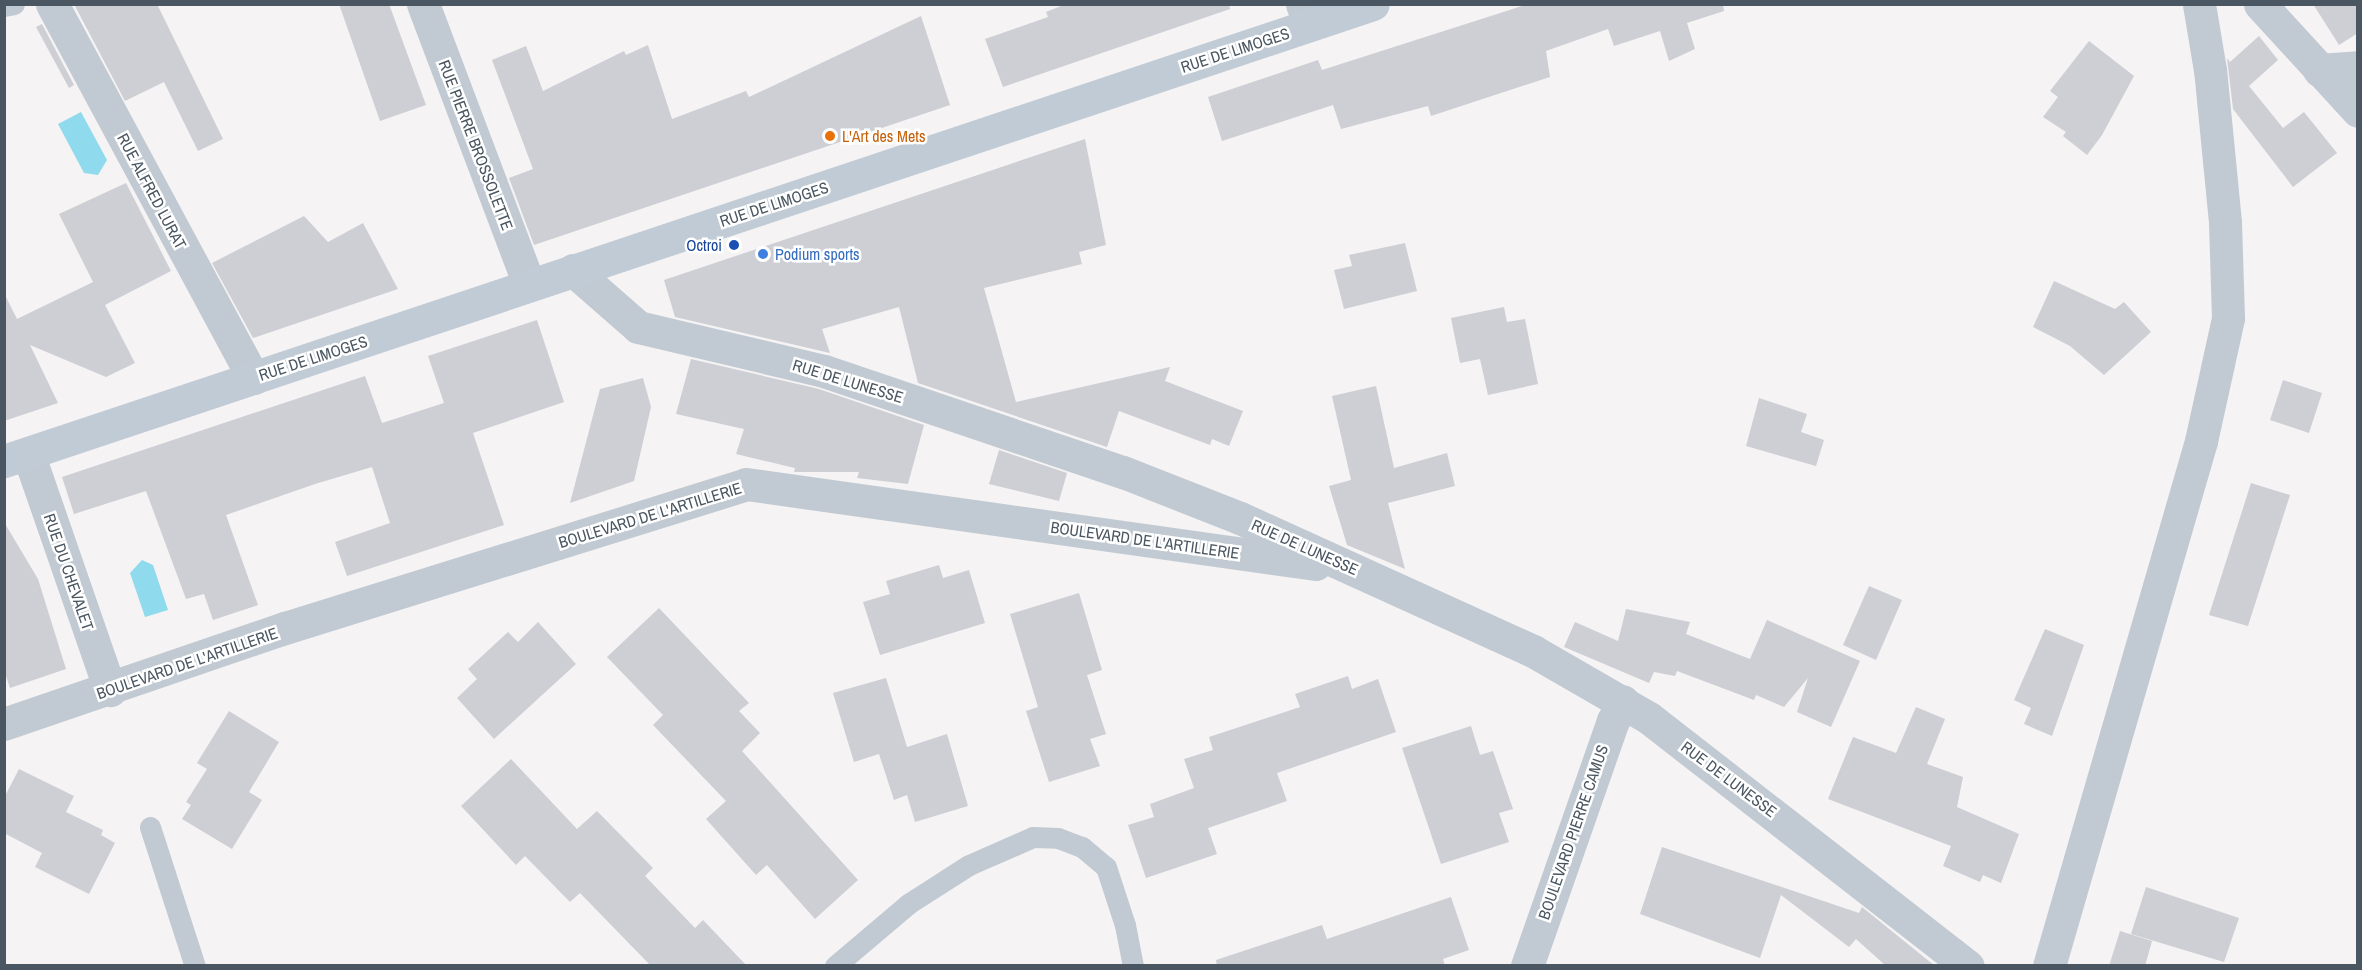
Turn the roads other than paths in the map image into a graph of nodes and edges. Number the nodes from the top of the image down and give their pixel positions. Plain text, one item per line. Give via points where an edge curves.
1 (14, 4) edge
2 (52, 4) edge
3 (423, 4) edge
4 (1373, 4) edge
5 (2199, 4) edge
6 (2260, 4) edge
7 (4, 6) edge
8 (1306, 15) edge
9 (2358, 66) edge
10 (2319, 70) junction
11 (2358, 111) edge
12 (573, 270) junction
13 (529, 285) junction
14 (253, 378) junction
15 (16, 457) edge
16 (1354, 569) junction
17 (110, 690) junction
18 (1623, 701) junction
19 (4, 724) edge
20 (150, 827) dead end
21 (195, 966) edge
22 (835, 966) edge
23 (1133, 966) edge
24 (1527, 966) edge
25 (1968, 966) edge
26 (2049, 966) edge

1 - 7 lane
2 - 14 street, RUE ALFRED LURAT
3 - 13 street, RUE PIERRE BROSSOLETTE
4 - 8 main road, RUE DE LIMOGES
5 - 26 street via 2224,210 2228,318 2201,441
6 - 10 street
8 - 12 main road, RUE DE LIMOGES
9 - 10 street
10 - 11 street
12 - 13 main road, RUE DE LIMOGES
12 - 16 street, RUE DE LUNESSE via 638,327 846,378 1123,472
13 - 14 main road, RUE DE LIMOGES
14 - 15 main road, RUE DE LIMOGES
15 - 17 street, RUE DU CHEVALET
16 - 17 street, BOULEVARD DE L'ARTILLERIE via 746,484 285,628
16 - 18 street, RUE DE LUNESSE via 1533,651
17 - 19 street, BOULEVARD DE L'ARTILLERIE
18 - 24 street, BOULEVARD PIERRE CAMUS
18 - 25 street, RUE DE LUNESSE
20 - 21 lane
22 - 23 lane via 916,899 969,865 1033,837 1059,838 1082,847 1106,867 1125,925

